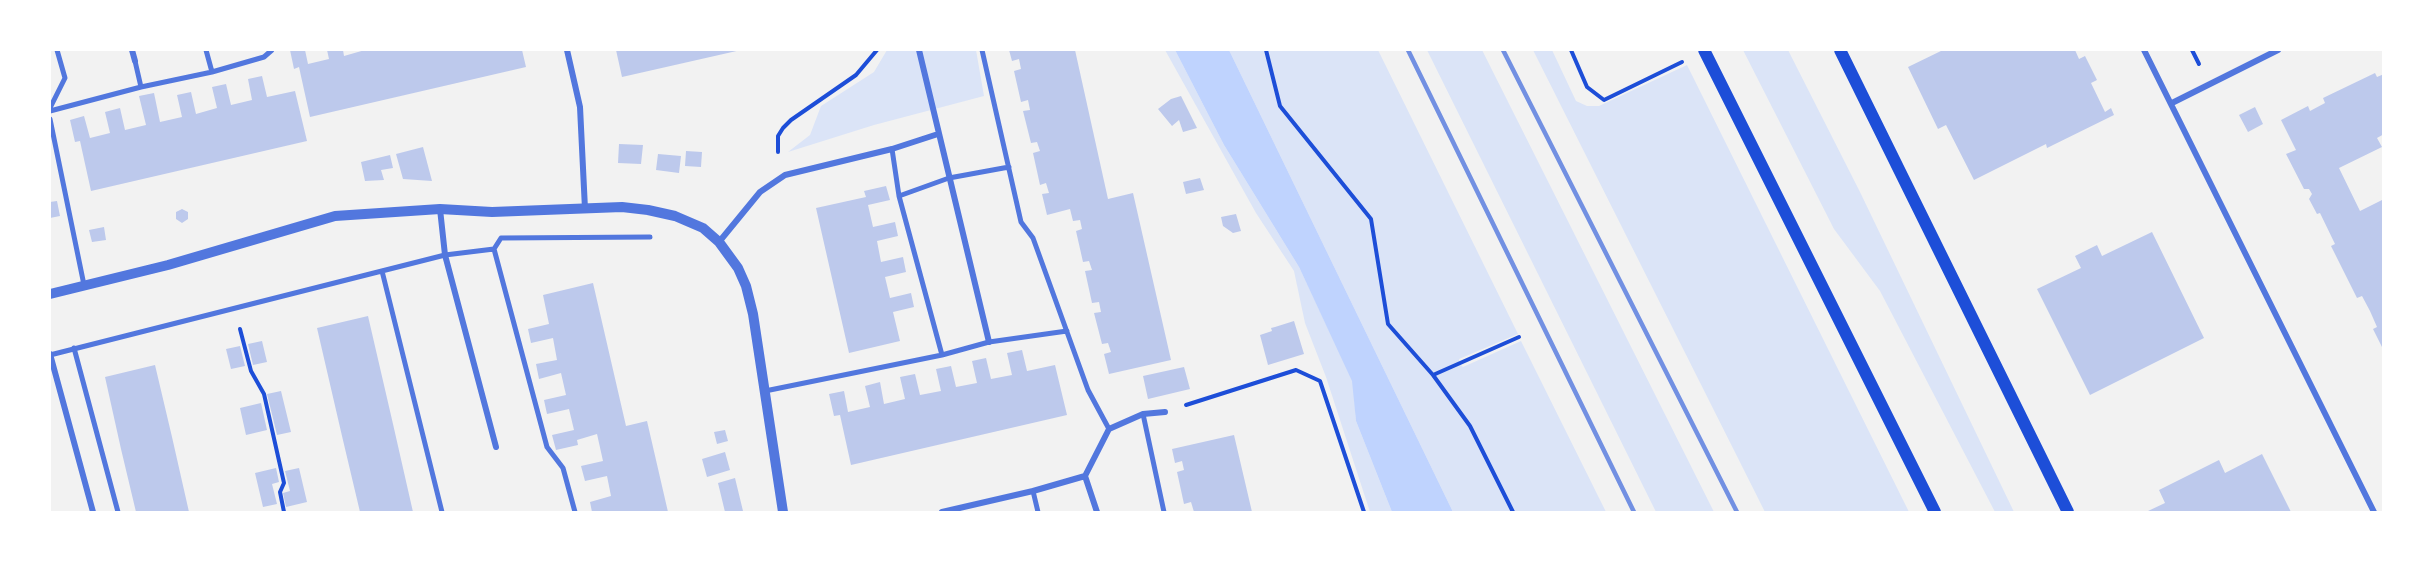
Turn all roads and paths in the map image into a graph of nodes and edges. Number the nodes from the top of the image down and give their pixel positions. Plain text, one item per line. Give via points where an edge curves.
1 (57, 50) edge
2 (132, 50) edge
3 (206, 50) edge
4 (272, 50) edge
5 (567, 50) edge
6 (877, 50) edge
7 (919, 50) edge
8 (982, 50) edge
9 (1266, 50) edge
10 (1571, 50) edge
11 (1704, 50) edge
12 (1840, 50) edge
13 (2144, 50) edge
14 (2278, 50) edge
15 (1688, 59) dead end
16 (135, 61) joint
17 (212, 72) junction
18 (141, 87) junction
19 (2172, 103) junction
20 (50, 110) edge
21 (50, 119) edge
22 (938, 134) junction
23 (892, 149) junction
24 (777, 161) dead end
25 (1009, 166) junction
26 (949, 178) junction
27 (899, 196) junction
28 (440, 209) junction
29 (585, 209) junction
30 (650, 237) dead end
31 (719, 242) junction
32 (494, 249) junction
33 (445, 255) junction
34 (382, 271) junction
35 (84, 285) junction
36 (50, 294) edge
37 (235, 308) junction
38 (1067, 331) junction
39 (1519, 337) dead end
40 (989, 342) junction
41 (74, 348) junction
42 (50, 355) edge
43 (942, 355) junction
44 (1433, 375) junction
45 (765, 391) junction
46 (1166, 412) joint
47 (1143, 414) junction
48 (1109, 429) junction
49 (496, 447) dead end
50 (1085, 476) junction
51 (1033, 491) junction
52 (93, 513) edge
53 (118, 513) edge
54 (284, 513) edge
55 (442, 513) edge
56 (575, 513) edge
57 (783, 513) edge
58 (942, 513) edge
59 (1038, 513) edge
60 (1097, 513) edge
61 (1164, 513) edge
62 (1364, 513) edge
63 (1513, 513) edge
64 (1935, 513) edge
65 (2068, 513) edge
66 (2374, 513) edge

1 - 20 street via 65,78
2 - 16 street
3 - 17 street
4 - 17 street via 264,57
5 - 29 street via 580,107
6 - 24 path via 856,75 783,128 778,136
7 - 22 street
8 - 25 street
9 - 44 path via 1280,106 1371,219 1388,324
10 - 15 path via 1587,87 1604,100
11 - 64 main road
12 - 65 main road
13 - 19 street
14 - 19 street
16 - 18 street
17 - 18 street
18 - 20 street
19 - 66 street
21 - 35 street
22 - 23 street
22 - 26 street
23 - 27 street
23 - 31 street via 785,176 760,192
25 - 26 street
25 - 38 street via 1021,222 1033,238
26 - 27 street
26 - 40 street
27 - 43 street
28 - 29 street
28 - 33 street
28 - 35 street via 335,216
29 - 31 street via 661,212 696,225
30 - 32 street via 501,238
31 - 45 street via 746,286
32 - 33 street
32 - 56 street via 547,447 563,468
33 - 34 street
33 - 49 street
34 - 37 street
34 - 55 street
35 - 36 street
37 - 41 street
37 - 54 path via 251,371 264,394 284,483 280,492
38 - 40 street
38 - 48 street via 1089,390
39 - 44 path
40 - 43 street
41 - 42 street
41 - 53 street
42 - 52 street
43 - 45 street
44 - 63 path via 1470,426
45 - 57 street
46 - 47 street
46 - 62 path via 1296,370 1320,381
47 - 48 street
47 - 61 street
48 - 50 street
50 - 51 street
50 - 60 street
51 - 58 street
51 - 59 street

